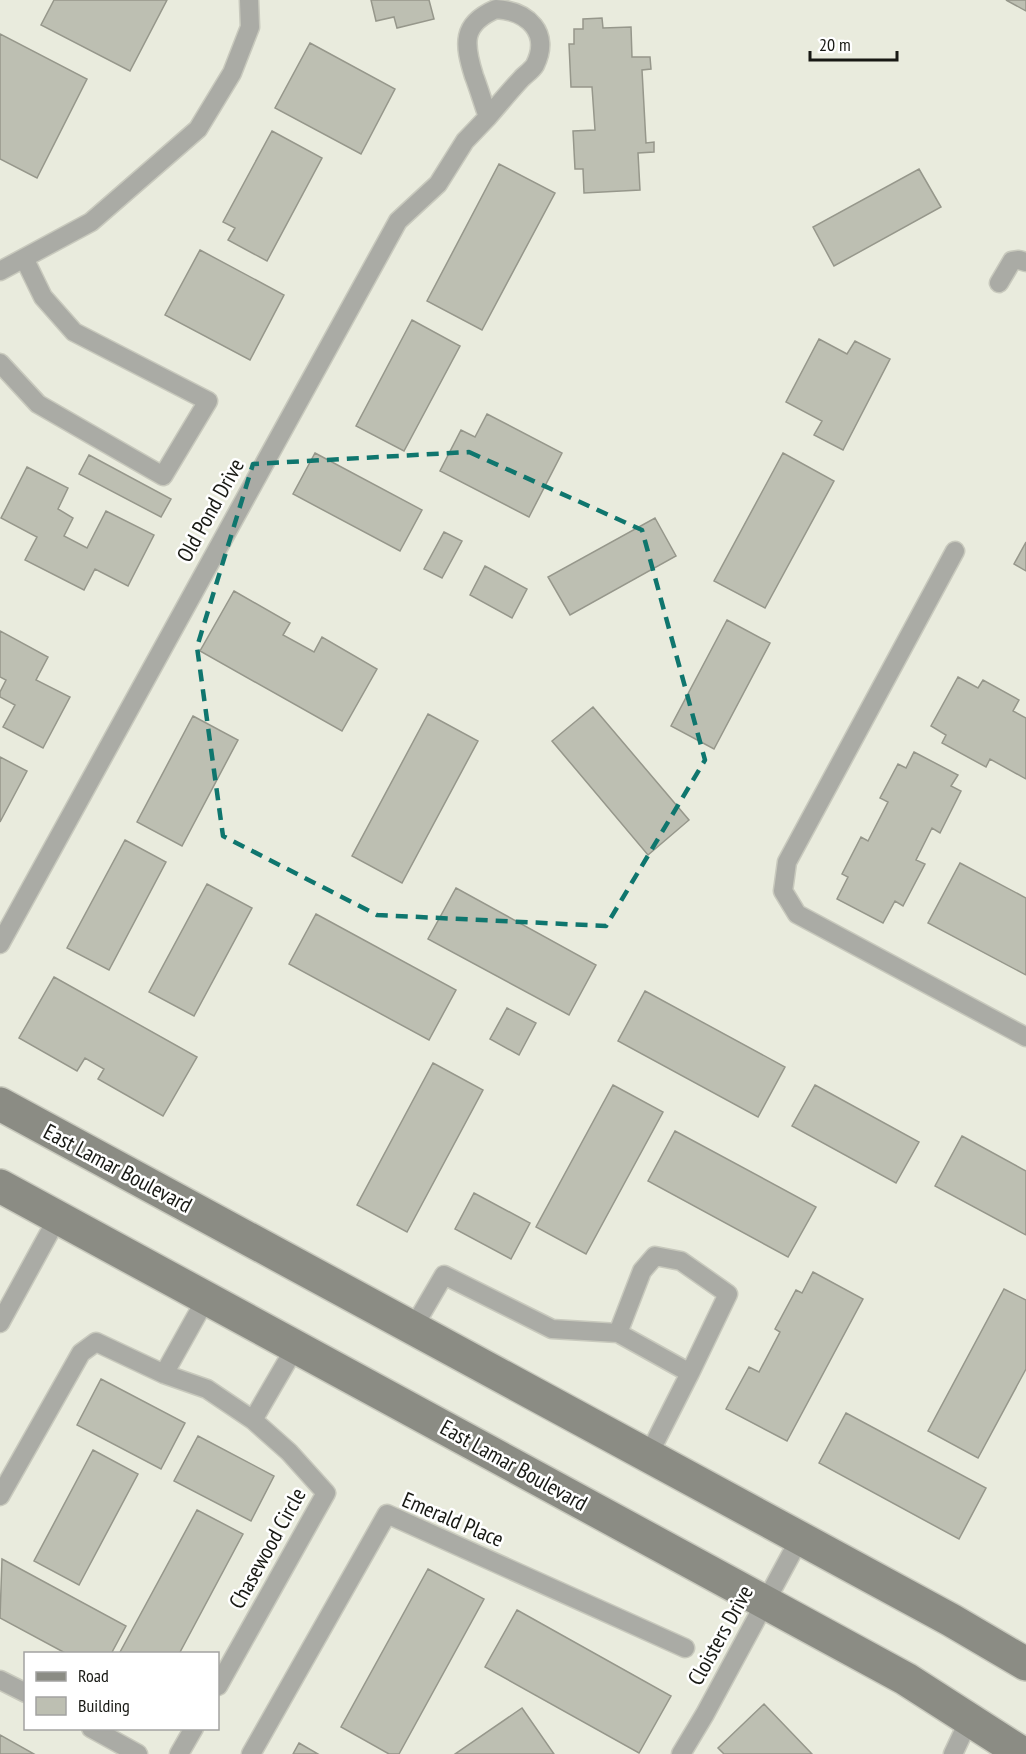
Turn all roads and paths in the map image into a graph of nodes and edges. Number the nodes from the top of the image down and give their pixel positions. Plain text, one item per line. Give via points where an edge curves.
1 (249, 0) edge
2 (488, 117) junction
3 (24, 258) junction
4 (1026, 262) edge
5 (0, 271) edge
6 (999, 283) dead end
7 (0, 363) edge
8 (955, 551) dead end
9 (0, 945) edge
10 (1026, 1037) edge
11 (0, 1104) edge
12 (0, 1186) edge
13 (58, 1217) junction
14 (6, 1296) edge
15 (207, 1297) junction
16 (0, 1323) edge
17 (413, 1328) junction
18 (618, 1333) junction
19 (296, 1346) junction
20 (690, 1373) junction
21 (164, 1374) junction
22 (253, 1420) junction
23 (648, 1456) junction
24 (0, 1496) edge
25 (800, 1538) junction
26 (766, 1601) junction
27 (685, 1648) dead end
28 (1026, 1664) edge
29 (0, 1680) edge
30 (219, 1684) edge
31 (24, 1692) edge
32 (969, 1719) junction
33 (95, 1730) edge
34 (193, 1730) edge
35 (138, 1754) edge
36 (179, 1754) edge
37 (251, 1754) edge
38 (681, 1754) edge
39 (953, 1754) edge
40 (1023, 1754) edge

1 - 3 lane via 250,27 232,73 198,129 91,222
2 - 2 lane, Old Pond Drive via 534,67 539,54 540,39 534,26 524,15 511,10 496,9 483,15 472,25 467,39 467,53
2 - 9 lane, Old Pond Drive via 465,141 438,184 398,221
3 - 5 lane
3 - 7 lane via 43,297 74,332 208,401 163,476 38,404
4 - 6 lane via 1012,261
8 - 10 lane via 787,862 783,891 797,914
11 - 17 main road, East Lamar Boulevard
12 - 13 main road, East Lamar Boulevard
13 - 14 lane
13 - 15 main road, East Lamar Boulevard
14 - 16 lane
15 - 19 main road, East Lamar Boulevard
15 - 21 lane
17 - 18 lane via 444,1275 552,1329
17 - 23 main road, East Lamar Boulevard
18 - 20 lane
18 - 20 lane via 642,1271 655,1256 681,1261 728,1294
19 - 22 lane
19 - 26 main road, East Lamar Boulevard
20 - 23 lane
21 - 22 lane, Chasewood Circle via 207,1389
21 - 24 lane, Chasewood Circle via 96,1342 81,1353
22 - 30 lane, Chasewood Circle via 326,1492
23 - 25 main road, East Lamar Boulevard
25 - 26 lane, Cloisters Drive
25 - 28 main road, East Lamar Boulevard
26 - 32 main road, East Lamar Boulevard
26 - 38 lane, Cloisters Drive
27 - 37 lane, Emerald Place via 387,1514
29 - 31 lane
32 - 39 lane
32 - 40 main road, East Lamar Boulevard
33 - 35 lane
34 - 36 lane

